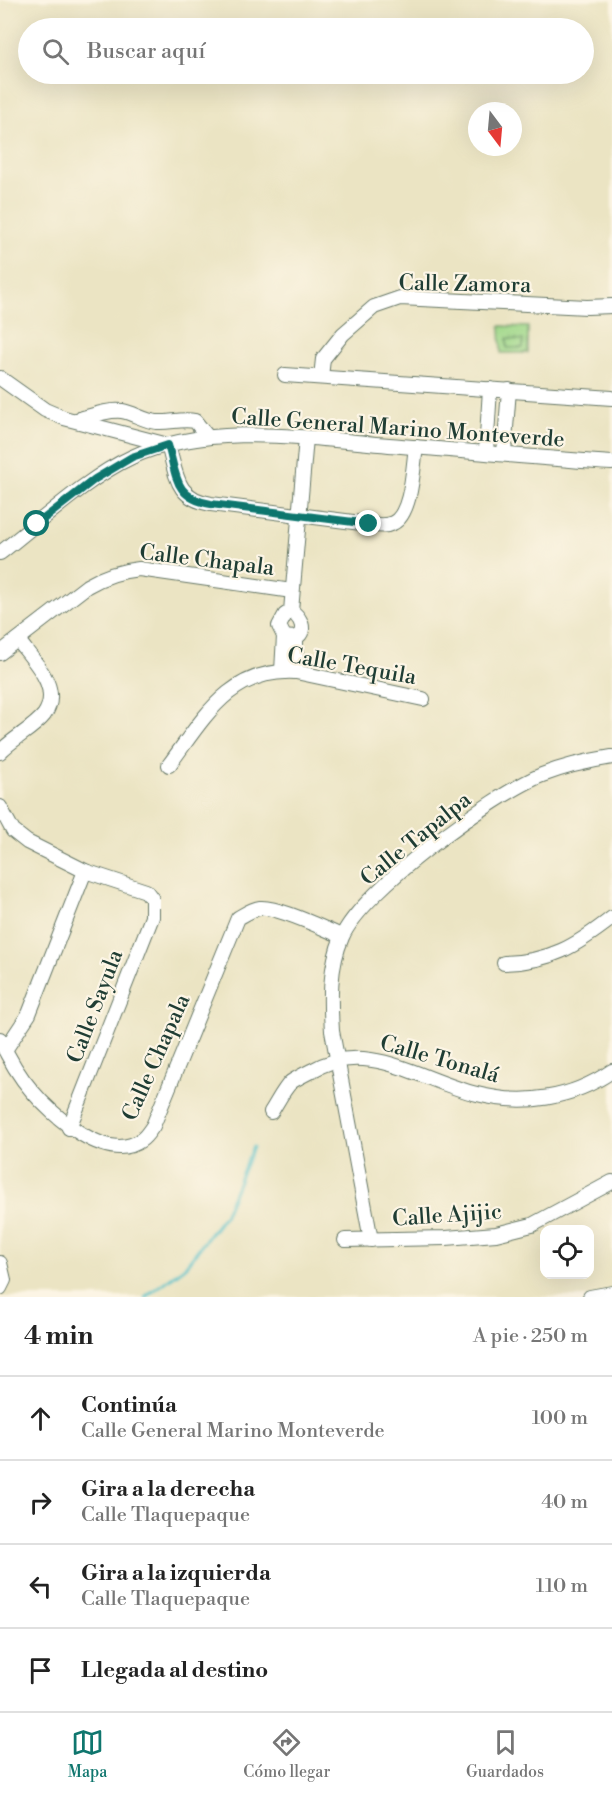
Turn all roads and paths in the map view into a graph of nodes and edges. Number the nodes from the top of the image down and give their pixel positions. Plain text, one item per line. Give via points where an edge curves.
1 (612, 306) edge
2 (285, 375) dead end
3 (321, 377) junction
4 (0, 378) edge
5 (490, 389) junction
6 (509, 390) junction
7 (612, 398) edge
8 (75, 421) junction
9 (207, 436) junction
10 (306, 438) junction
11 (168, 445) junction
12 (416, 447) junction
13 (486, 452) junction
14 (504, 453) junction
15 (612, 464) edge
16 (298, 516) junction
17 (0, 554) edge
18 (292, 591) junction
19 (291, 611) junction
20 (290, 637) junction
21 (18, 640) junction
22 (0, 653) edge
23 (282, 671) junction
24 (296, 672) junction
25 (423, 699) dead end
26 (0, 752) edge
27 (612, 757) edge
28 (169, 765) dead end
29 (0, 807) edge
30 (85, 872) junction
31 (612, 918) edge
32 (342, 936) junction
33 (504, 963) dead end
34 (2, 1045) edge
35 (337, 1060) junction
36 (612, 1071) edge
37 (271, 1112) dead end
38 (69, 1128) junction
39 (612, 1182) edge
40 (345, 1240) dead end
41 (371, 1240) junction
42 (1, 1266) edge
43 (0, 1288) edge
44 (612, 1293) edge
45 (590, 1297) edge

1 - 3 street, Calle Zamora via 400,298 374,307 343,334 323,359
2 - 3 street
3 - 5 street
4 - 8 street via 45,410
5 - 6 street
5 - 13 street
6 - 7 street
6 - 14 street
8 - 9 street via 121,411 153,421 195,421
8 - 11 street
9 - 10 street, Calle General Marino Monteverde
9 - 11 street, Calle General Marino Monteverde
10 - 12 street, Calle General Marino Monteverde
10 - 16 street
11 - 16 street via 180,485 191,499
11 - 17 street, Calle General Marino Monteverde via 132,457 95,479
12 - 13 street, Calle General Marino Monteverde
12 - 16 street via 407,503 394,523
13 - 14 street, Calle General Marino Monteverde
14 - 15 street, Calle General Marino Monteverde
16 - 18 street
18 - 19 street
18 - 21 street, Calle Chapala via 139,569 121,571 87,586
19 - 20 street via 279,626
19 - 20 street via 303,627 301,633
20 - 23 street
20 - 24 street
21 - 22 street, Calle Chapala
21 - 26 street via 43,675 51,696 44,715
23 - 24 street, Calle Tequila
23 - 28 street, Calle Tequila via 258,675 233,688 205,716
24 - 25 street, Calle Tequila
27 - 32 street, Calle Tapalpa via 576,763 539,776 466,820 383,887
29 - 30 street via 13,831 27,842
30 - 34 street via 29,1014
30 - 38 street, Calle Sayula via 146,891 153,899 152,916
31 - 33 street via 557,954 526,963
32 - 35 street, Calle Tapalpa via 333,968 330,1006
32 - 38 street, Calle Chapala via 273,910 260,908 238,918 153,1125 141,1140 124,1146 108,1145
34 - 38 street, Calle Chapala via 31,1090
35 - 36 street, Calle Tonalá via 362,1058 392,1064 476,1094 513,1100 548,1099
35 - 37 street, Calle Tonalá via 291,1082
35 - 41 street, Calle Tapalpa
39 - 41 street, Calle Ajijic via 532,1226 446,1238
40 - 41 street, Calle Ajijic
42 - 43 street via 4,1280
44 - 45 street

